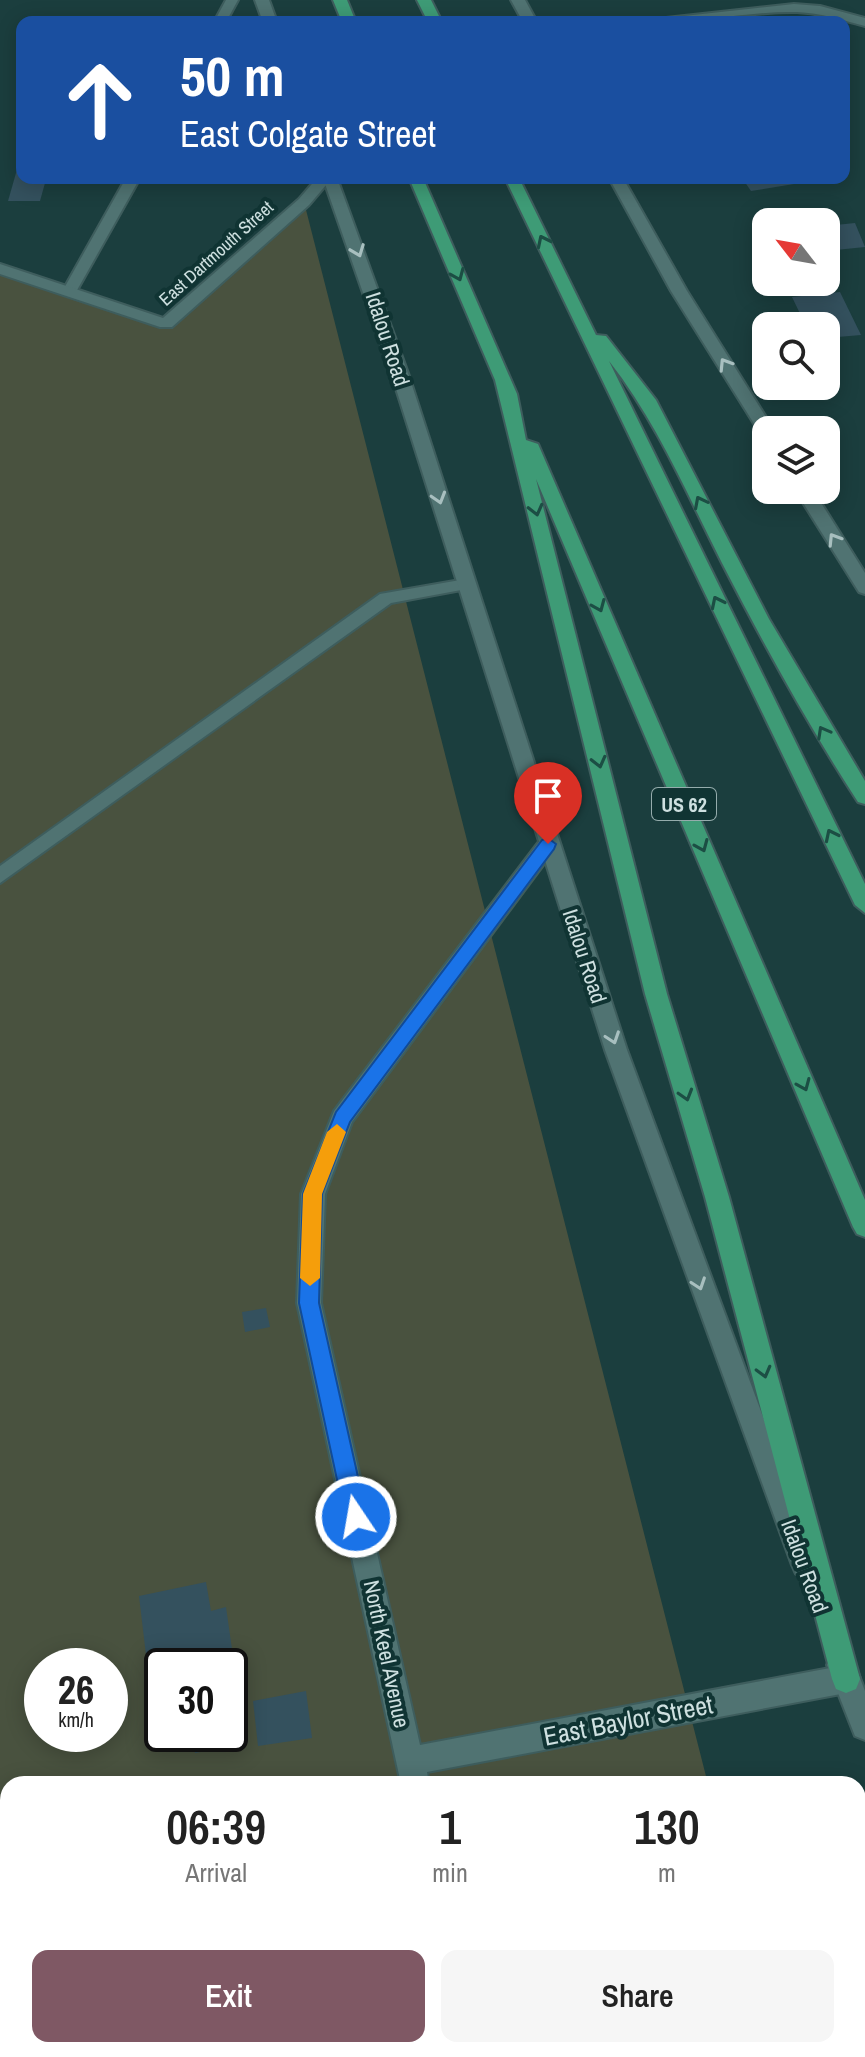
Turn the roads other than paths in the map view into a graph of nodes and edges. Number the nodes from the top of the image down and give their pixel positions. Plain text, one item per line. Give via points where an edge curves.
1 (865, 1) edge
2 (721, 16) edge
3 (839, 16) edge
4 (850, 18) joint
5 (865, 22) edge
6 (130, 184) edge
7 (321, 184) edge
8 (329, 184) edge
9 (419, 184) edge
10 (515, 184) edge
11 (619, 184) edge
12 (0, 269) edge
13 (69, 292) junction
14 (574, 305) junction
15 (503, 380) junction
16 (757, 416) edge
17 (813, 504) edge
18 (466, 584) junction
19 (865, 588) edge
20 (865, 797) edge
21 (548, 844) junction
22 (0, 876) edge
23 (865, 905) edge
24 (865, 1227) edge
25 (846, 1679) junction
26 (865, 1726) edge
27 (412, 1772) edge

1 - 4 street
2 - 3 street via 794,8
4 - 5 street
6 - 13 lane
7 - 13 street, East Dartmouth Street via 166,324
8 -> 18 street, Idalou Road via 380,310
9 -> 15 highway, US 62
14 -> 10 highway
16 -> 11 street
12 - 13 street
20 -> 14 highway via 760,619 648,400
23 -> 14 highway
15 -> 24 highway, US 62
15 -> 25 highway via 656,994 717,1197
19 -> 17 street
18 - 21 street, Idalou Road
18 - 22 lane via 386,598
21 -> 25 street, Idalou Road via 715,1328
21 - 27 street, North Keel Avenue via 342,1118 313,1194 309,1303
25 - 26 street, Idalou Road
25 - 27 street, East Baylor Street

